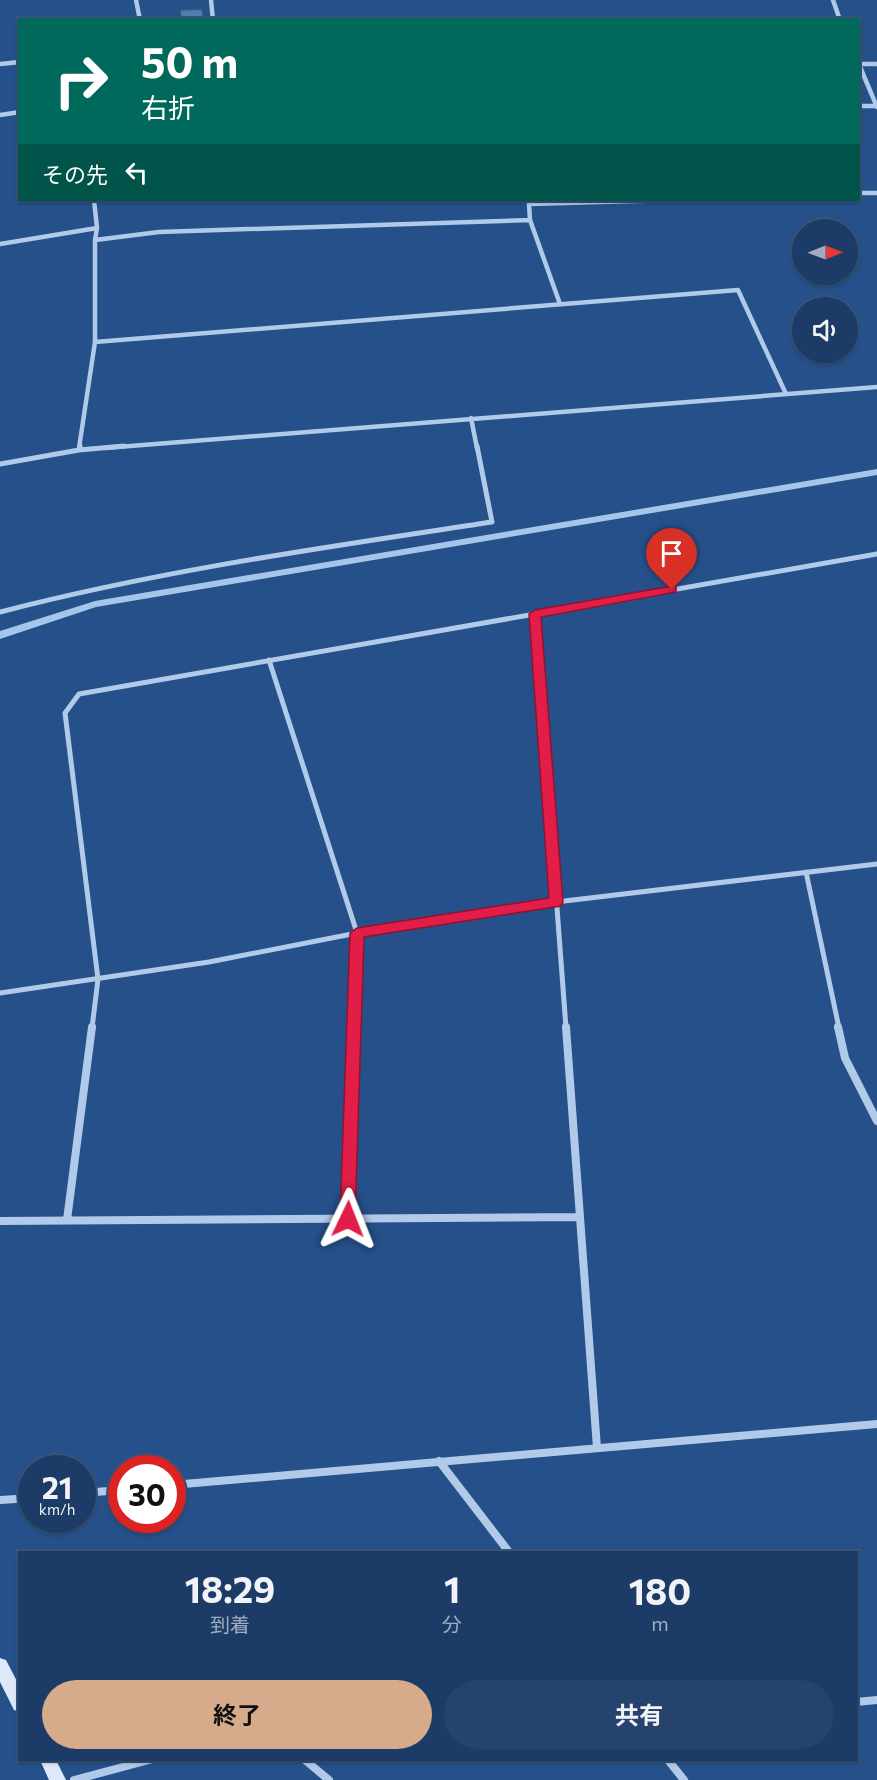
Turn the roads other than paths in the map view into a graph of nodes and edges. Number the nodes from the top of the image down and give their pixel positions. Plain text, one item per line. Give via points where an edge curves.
1 (136, 0) edge
2 (212, 0) edge
3 (833, 0) edge
4 (140, 18) edge
5 (213, 18) edge
6 (839, 18) edge
7 (18, 62) edge
8 (860, 63) edge
9 (0, 64) edge
10 (877, 64) edge
11 (860, 68) edge
12 (860, 106) edge
13 (877, 106) edge
14 (18, 112) edge
15 (0, 115) edge
16 (860, 193) edge
17 (877, 193) edge
18 (94, 201) edge
19 (600, 201) edge
20 (528, 202) edge
21 (530, 220) junction
22 (97, 228) junction
23 (95, 240) junction
24 (0, 244) edge
25 (560, 304) junction
26 (95, 342) junction
27 (877, 387) edge
28 (786, 394) junction
29 (471, 418) junction
30 (79, 450) junction
31 (0, 464) edge
32 (877, 554) edge
33 (0, 612) edge
34 (535, 614) junction
35 (269, 660) junction
36 (877, 864) edge
37 (806, 872) junction
38 (556, 902) junction
39 (357, 933) junction
40 (98, 978) junction
41 (0, 993) edge
42 (877, 1120) edge
43 (580, 1217) junction
44 (348, 1219) junction
45 (67, 1220) junction
46 (0, 1221) edge
47 (877, 1424) edge
48 (597, 1448) junction
49 (439, 1461) junction
50 (186, 1484) edge
51 (18, 1499) edge
52 (0, 1500) edge
53 (508, 1551) edge
54 (0, 1666) edge
55 (18, 1700) edge
56 (877, 1700) edge
57 (858, 1702) edge
58 (48, 1761) edge
59 (145, 1761) edge
60 (306, 1761) edge
61 (669, 1761) edge
62 (58, 1780) edge
63 (74, 1780) edge
64 (329, 1780) edge
65 (684, 1780) edge

1 - 4 street
2 - 5 street
3 - 6 street
7 - 9 street
8 - 10 street
11 - 13 street
12 - 13 street
14 - 15 street
16 - 17 street
18 - 22 street
19 - 20 street
20 - 21 street
21 - 23 street via 159,232
21 - 25 street
22 - 23 street
22 - 24 street
23 - 26 street
25 - 26 street
25 - 28 street via 738,290
26 - 30 street
27 - 28 street
28 - 29 street
29 - 30 street
29 - 33 street via 492,522 261,557 66,593
30 - 31 street
32 - 34 street
34 - 35 street
34 - 38 street
35 - 39 street
35 - 40 street via 79,694 65,713
36 - 37 street
37 - 38 street
37 - 42 street via 845,1058
38 - 39 street
38 - 43 street
39 - 40 street via 209,962
39 - 44 street
40 - 41 street
40 - 45 street
43 - 44 street
43 - 48 street
44 - 45 street
45 - 46 street
47 - 48 street
48 - 49 street
49 - 50 street
49 - 53 street
51 - 52 street
54 - 55 street
56 - 57 street
58 - 62 street
59 - 63 street
60 - 64 street
61 - 65 street

